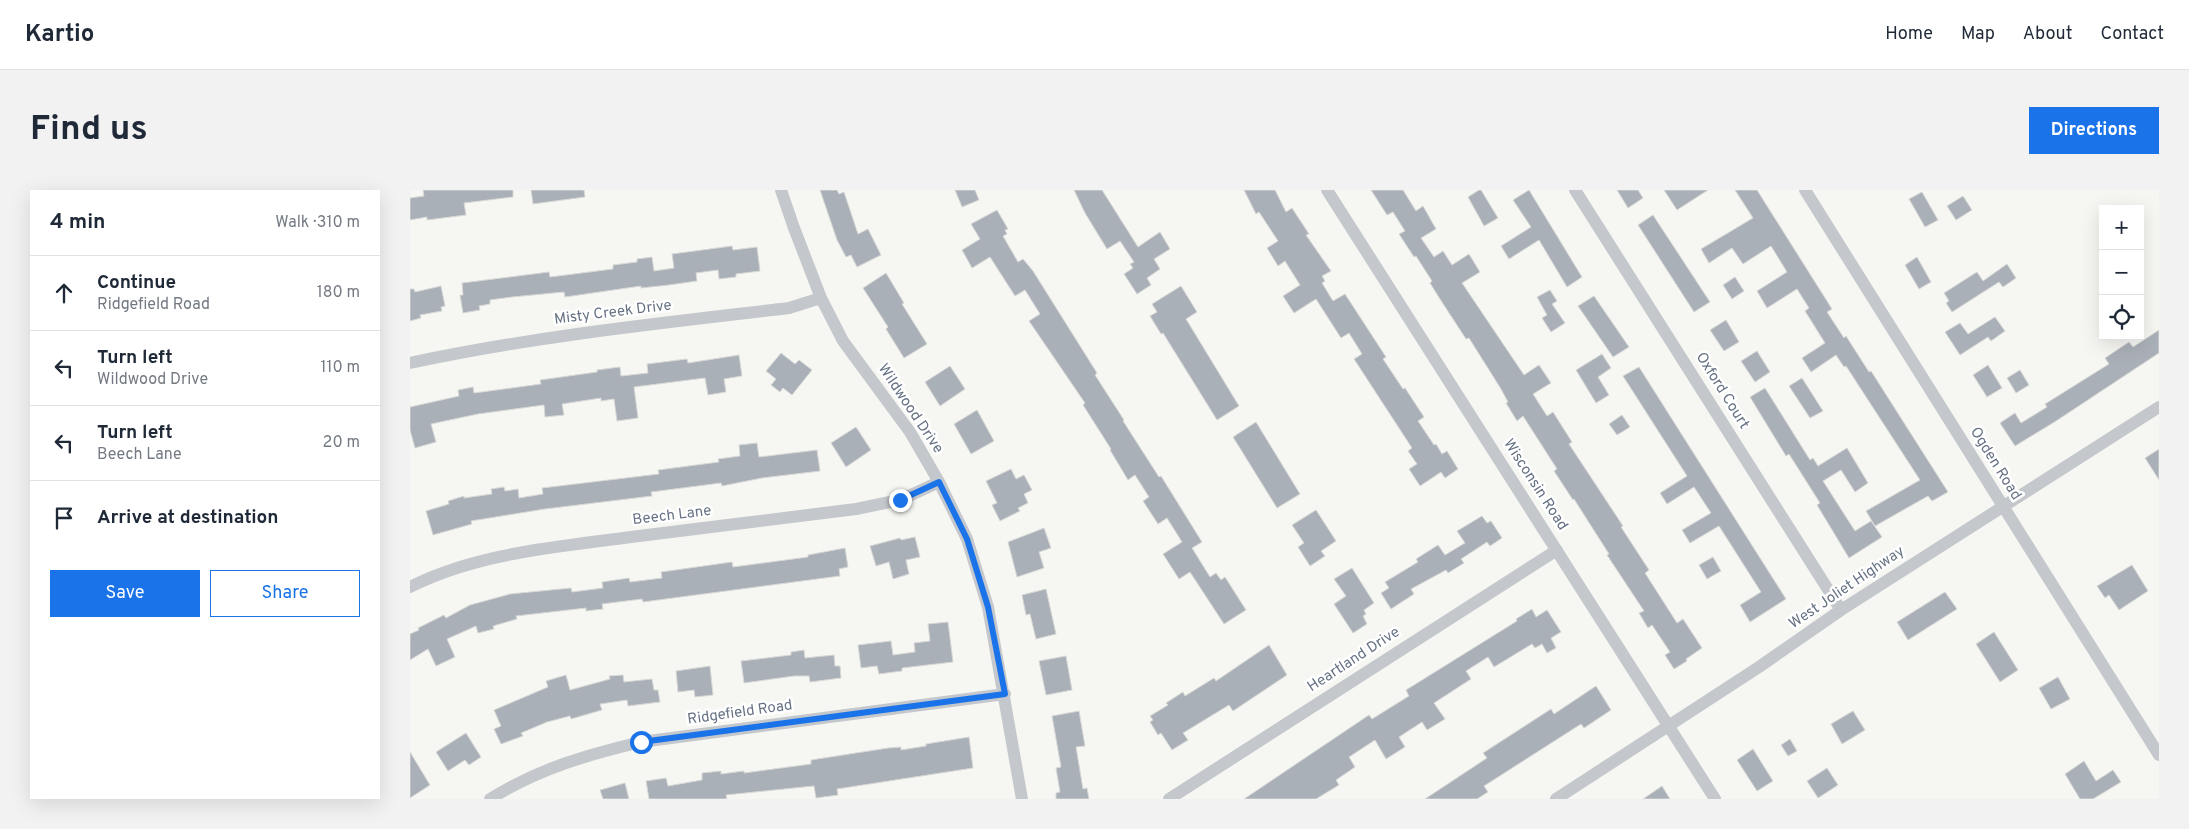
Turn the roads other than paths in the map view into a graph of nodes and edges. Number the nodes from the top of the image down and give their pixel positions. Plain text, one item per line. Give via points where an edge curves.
1 (782, 190) edge
2 (1327, 190) edge
3 (1575, 190) edge
4 (1805, 190) edge
5 (821, 298) junction
6 (410, 363) edge
7 (2159, 407) edge
8 (939, 482) junction
9 (2002, 506) junction
10 (1557, 550) junction
11 (410, 587) edge
12 (1841, 610) junction
13 (1005, 694) junction
14 (1669, 725) junction
15 (2159, 755) edge
16 (490, 799) edge
17 (1022, 799) edge
18 (1170, 799) edge
19 (1556, 799) edge
20 (1715, 799) edge

1 - 5 street, Wildwood Drive
2 - 10 street, Wisconsin Road
3 - 12 street, Oxford Court
4 - 9 street, Ogden Road
5 - 6 street, Misty Creek Drive via 789,308 562,336
5 - 8 street, Wildwood Drive via 844,341 910,432
7 - 9 street, West Joliet Highway
8 - 11 street, Beech Lane via 900,500 856,509 549,548 487,560
8 - 13 street, Wildwood Drive via 967,539 988,607
9 - 12 street, West Joliet Highway
9 - 15 street, Ogden Road
10 - 14 street, Wisconsin Road
10 - 18 street, Heartland Drive
12 - 14 street, West Joliet Highway
13 - 16 street, Ridgefield Road via 641,742 543,770
13 - 17 street, Wildwood Drive
14 - 19 street, West Joliet Highway
14 - 20 street, Wisconsin Road

